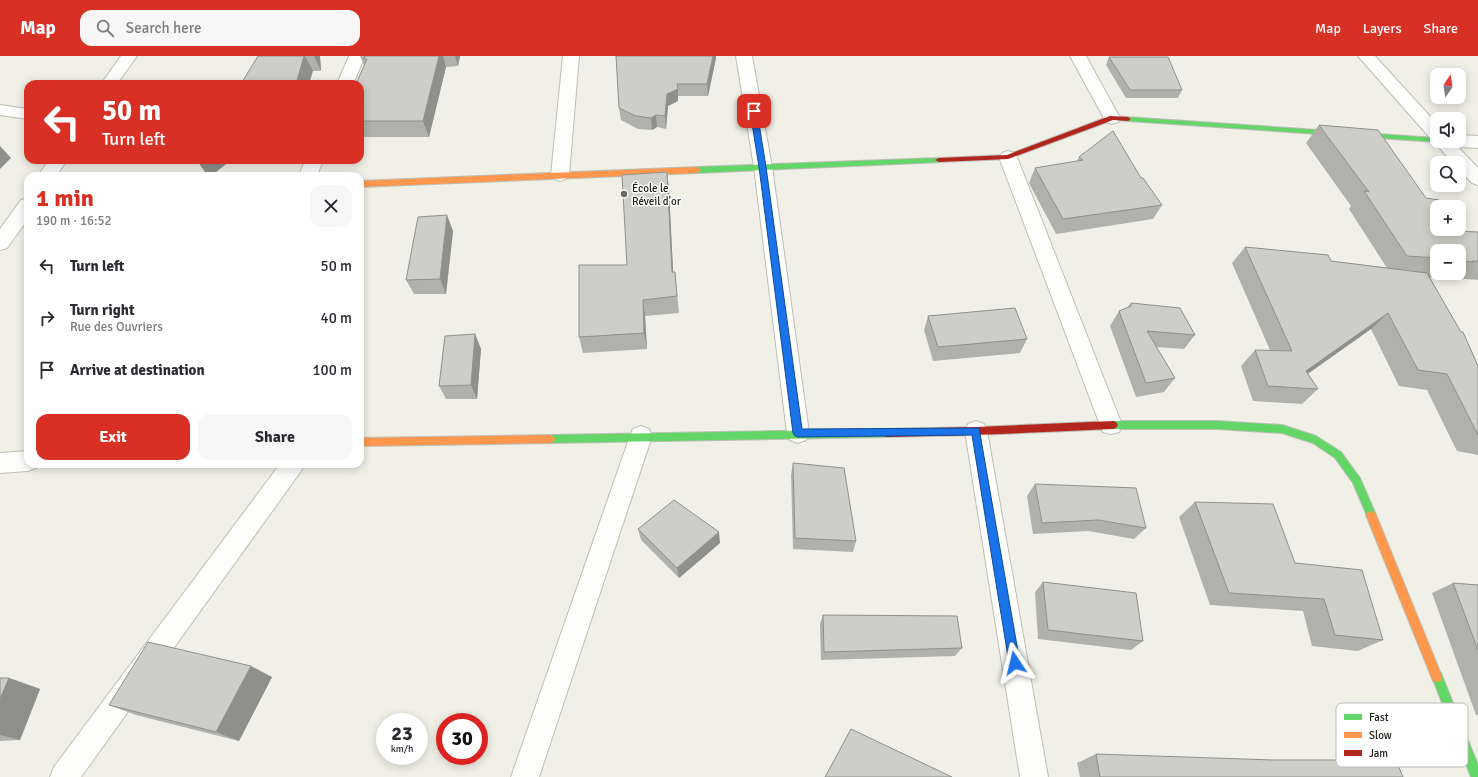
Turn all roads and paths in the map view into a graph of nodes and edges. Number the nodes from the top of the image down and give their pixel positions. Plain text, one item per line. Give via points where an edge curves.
1 (129, 56) edge
2 (357, 56) edge
3 (571, 56) edge
4 (744, 56) edge
5 (1078, 56) edge
6 (1366, 56) edge
7 (112, 80) edge
8 (347, 80) edge
9 (0, 110) edge
10 (24, 113) edge
11 (1112, 118) junction
12 (1430, 127) edge
13 (1430, 140) edge
14 (1466, 141) edge
15 (1478, 142) edge
16 (1449, 148) edge
17 (1008, 157) junction
18 (763, 167) junction
19 (560, 175) junction
20 (1478, 179) edge
21 (364, 184) edge
22 (24, 210) edge
23 (0, 243) edge
24 (1111, 425) junction
25 (976, 431) junction
26 (798, 433) junction
27 (641, 436) junction
28 (364, 442) edge
29 (24, 461) edge
30 (0, 463) edge
31 (290, 468) edge
32 (1447, 703) edge
33 (1468, 755) edge
34 (64, 777) edge
35 (525, 777) edge
36 (1034, 777) edge
37 (1477, 777) edge

1 - 7 street
2 - 8 street
3 - 19 street
4 - 18 street
5 - 11 street
6 - 12 street
9 - 10 street
11 - 13 street
11 - 17 street
14 - 15 street
16 - 20 street
17 - 18 street
17 - 24 street
18 - 19 street
18 - 26 street
19 - 21 street
22 - 23 street
24 - 25 street
24 - 32 street via 1217,425 1282,429 1316,440 1338,456 1357,481
25 - 26 street
25 - 36 street
26 - 27 street
27 - 28 street
27 - 35 street
29 - 30 street
31 - 34 street
33 - 37 street

